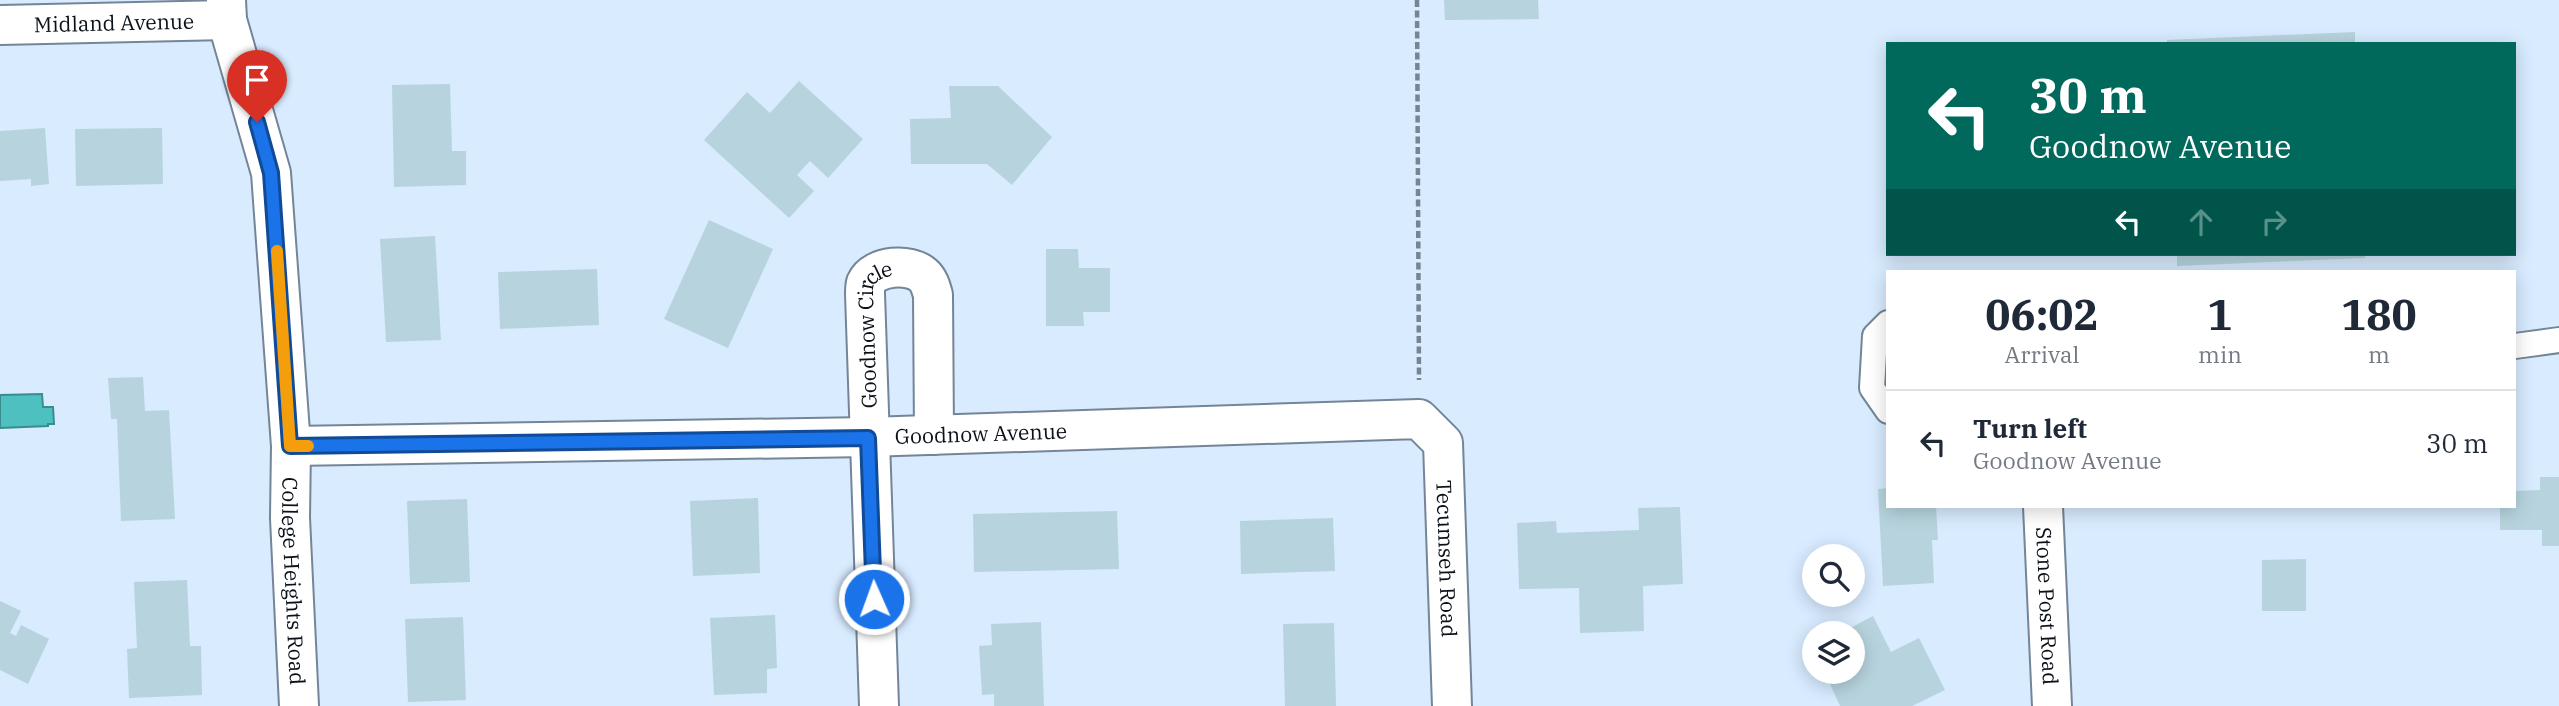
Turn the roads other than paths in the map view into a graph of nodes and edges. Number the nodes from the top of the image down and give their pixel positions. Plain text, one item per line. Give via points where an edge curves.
1 (226, 10) edge
2 (0, 25) edge
3 (1886, 325) edge
4 (2559, 340) edge
5 (2516, 346) edge
6 (1886, 408) edge
7 (1419, 419) joint
8 (934, 435) junction
9 (868, 438) junction
10 (290, 446) junction
11 (2043, 508) edge
12 (299, 706) edge
13 (879, 706) edge
14 (1452, 706) edge
15 (2052, 706) edge

1 - 2 street, Midland Avenue
1 - 10 street, College Heights Road via 271,173
3 - 6 lane via 1875,337 1872,388
4 - 5 lane
7 - 8 street, Goodnow Avenue
7 - 14 street, Tecumseh Road via 1443,443
8 - 9 street, Goodnow Avenue
8 - 9 street, Goodnow Circle via 933,295 922,274 898,267 875,273 867,282
9 - 10 street, Goodnow Avenue
9 - 13 street
10 - 12 street, College Heights Road
11 - 15 street, Stone Post Road

